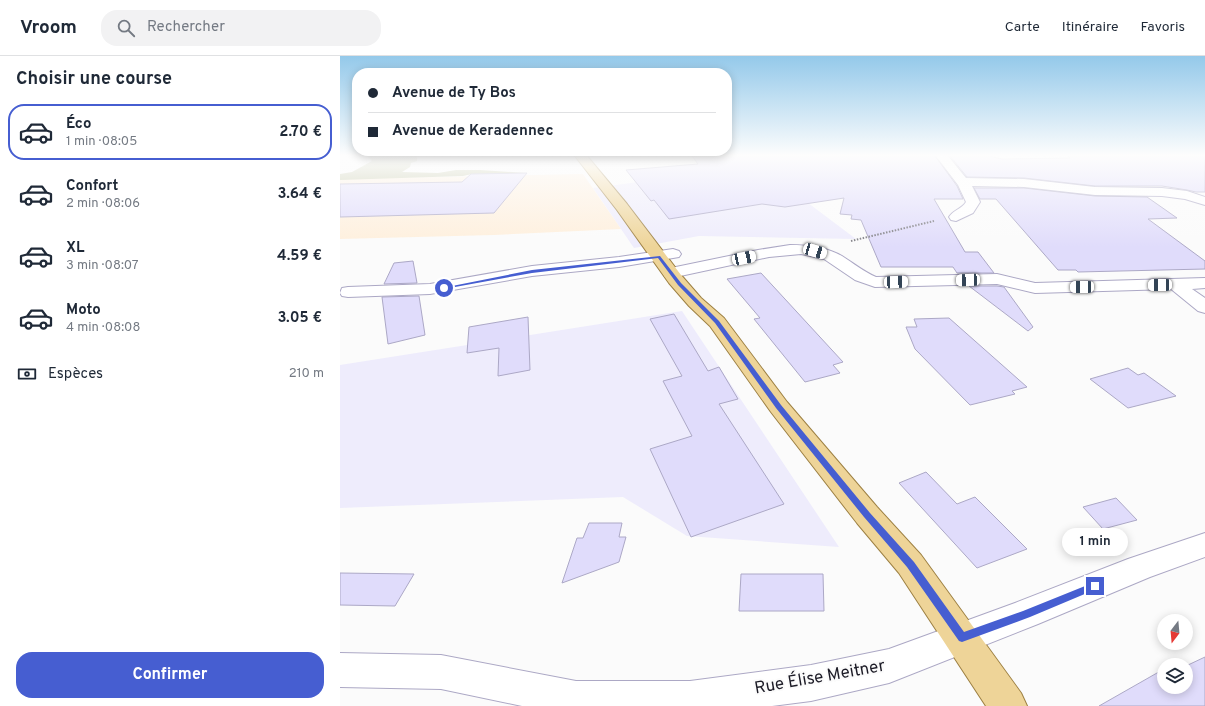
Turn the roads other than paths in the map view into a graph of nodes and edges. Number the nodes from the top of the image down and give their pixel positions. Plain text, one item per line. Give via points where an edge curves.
1 (606, 186) edge
2 (617, 186) edge
3 (965, 186) edge
4 (1054, 186) edge
5 (1203, 200) edge
6 (956, 217) road end
7 (666, 256) junction
8 (678, 272) junction
9 (1205, 283) edge
10 (1175, 284) junction
11 (348, 292) dead end
12 (1205, 307) edge
13 (1205, 544) edge
14 (962, 638) junction
15 (340, 670) edge
16 (1008, 706) edge

1 - 7 main road
2 - 7 main road
3 - 6 street via 973,202 968,210
4 - 5 street via 1095,191 1162,192
7 - 8 main road
7 - 11 street via 532,271 430,289
8 - 10 street via 795,249 815,251 835,258 863,278 875,282 996,279 1035,288
8 - 14 main road via 695,302 717,322 779,407 910,564
9 - 10 street
10 - 12 street
13 - 14 street, Rue Élise Meitner
14 - 15 street, Rue Élise Meitner via 889,666 811,682 690,699 576,698 441,672
14 - 16 main road

